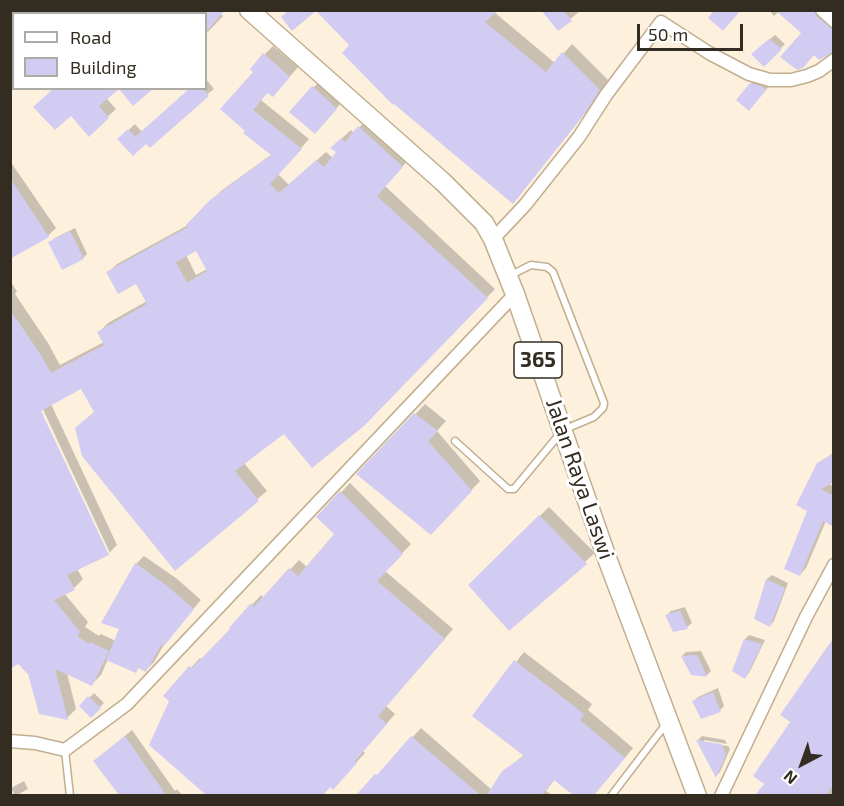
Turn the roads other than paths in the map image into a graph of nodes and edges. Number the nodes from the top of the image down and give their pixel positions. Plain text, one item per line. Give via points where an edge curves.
1 (822, 10) edge
2 (250, 11) edge
3 (662, 16) edge
4 (834, 21) edge
5 (834, 60) edge
6 (493, 239) junction
7 (509, 276) junction
8 (515, 294) junction
9 (563, 430) junction
10 (455, 441) dead end
11 (834, 565) edge
12 (669, 721) junction
13 (10, 741) edge
14 (65, 750) junction
15 (70, 795) edge
16 (611, 795) edge
17 (697, 795) edge
18 (721, 795) edge

1 - 4 street
2 - 6 main road, Jalan Raya Laswi / 365 via 443,182 484,223
3 - 5 street via 709,54 770,80 807,76
3 - 6 street via 579,137
6 - 7 main road, Jalan Raya Laswi / 365
7 - 8 main road, Jalan Raya Laswi / 365
7 - 9 lane via 531,265 553,272 604,403 594,417
8 - 9 main road, Jalan Raya Laswi / 365
8 - 14 street via 127,704
9 - 10 lane via 514,489 508,489
9 - 12 main road, Jalan Raya Laswi / 365
11 - 18 street
12 - 16 lane
12 - 17 main road, Jalan Raya Laswi / 365
13 - 14 street
14 - 15 lane

